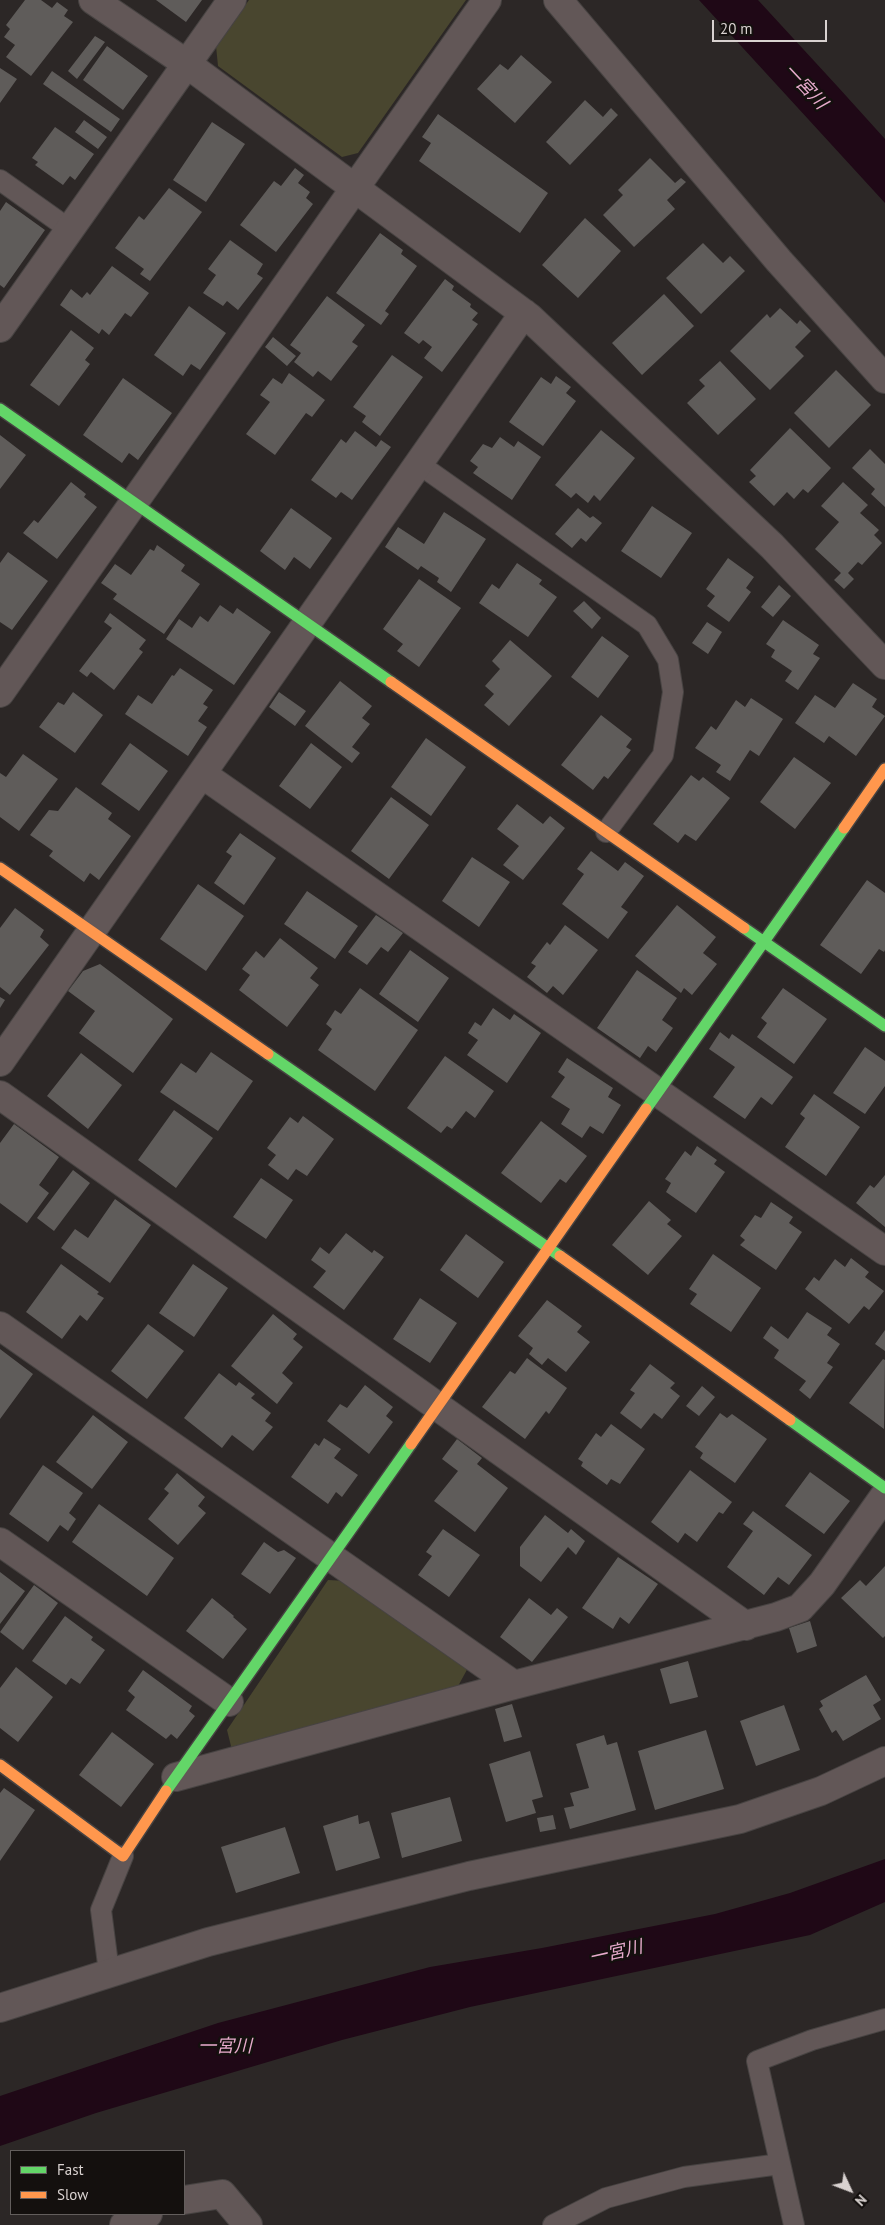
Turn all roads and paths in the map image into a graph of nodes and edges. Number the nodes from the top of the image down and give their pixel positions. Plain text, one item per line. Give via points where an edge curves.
1 (94, 0) edge
2 (232, 0) edge
3 (487, 0) edge
4 (558, 0) edge
5 (187, 64) junction
6 (0, 180) edge
7 (355, 187) junction
8 (68, 229) junction
9 (524, 313) junction
10 (0, 328) edge
11 (885, 380) edge
12 (0, 409) edge
13 (419, 464) junction
14 (134, 503) junction
15 (307, 623) junction
16 (885, 665) edge
17 (0, 694) edge
18 (885, 769) edge
19 (202, 774) junction
20 (606, 832) junction
21 (0, 868) edge
22 (91, 932) junction
23 (764, 941) junction
24 (885, 1026) edge
25 (0, 1062) edge
26 (657, 1092) junction
27 (0, 1095) edge
28 (548, 1248) junction
29 (885, 1251) edge
30 (0, 1326) edge
31 (436, 1406) junction
32 (885, 1488) edge
33 (885, 1495) edge
34 (0, 1542) edge
35 (330, 1558) junction
36 (746, 1626) junction
37 (514, 1685) junction
38 (229, 1702) junction
39 (885, 1762) edge
40 (0, 1765) edge
41 (176, 1777) junction
42 (123, 1856) junction
43 (109, 1972) junction
44 (0, 2008) edge
45 (885, 2019) edge
46 (780, 2164) junction
47 (185, 2200) edge
48 (146, 2215) edge
49 (124, 2225) edge
50 (248, 2225) edge
51 (553, 2225) edge
52 (794, 2225) edge

1 - 5 street
2 - 5 street
3 - 7 street
4 - 11 street via 779,261
5 - 7 street
5 - 8 street
6 - 8 lane
7 - 9 street
7 - 14 street
8 - 10 street
9 - 13 street
9 - 16 street via 772,546
12 - 14 street
13 - 15 street
13 - 20 lane via 647,625 668,660 673,692 663,755
14 - 15 street
14 - 17 street
15 - 19 street
15 - 20 street
18 - 23 street
19 - 22 street
19 - 26 street
20 - 23 street
21 - 22 street
22 - 25 street
22 - 28 street
23 - 24 street
23 - 26 street
26 - 28 street
26 - 29 street
27 - 31 street
28 - 31 street
28 - 32 street
30 - 35 street
31 - 35 street
31 - 36 street
33 - 36 street via 822,1584 800,1608
34 - 38 street
35 - 37 street
35 - 38 street
36 - 37 street
37 - 41 street
38 - 41 street
39 - 43 street via 821,1792 740,1819 469,1876 208,1942
40 - 42 street
41 - 42 street
42 - 43 lane via 102,1910
43 - 44 street
45 - 46 lane via 812,2040 757,2061
46 - 51 lane via 684,2177 606,2198
46 - 52 lane
47 - 50 street via 222,2194
48 - 49 street

